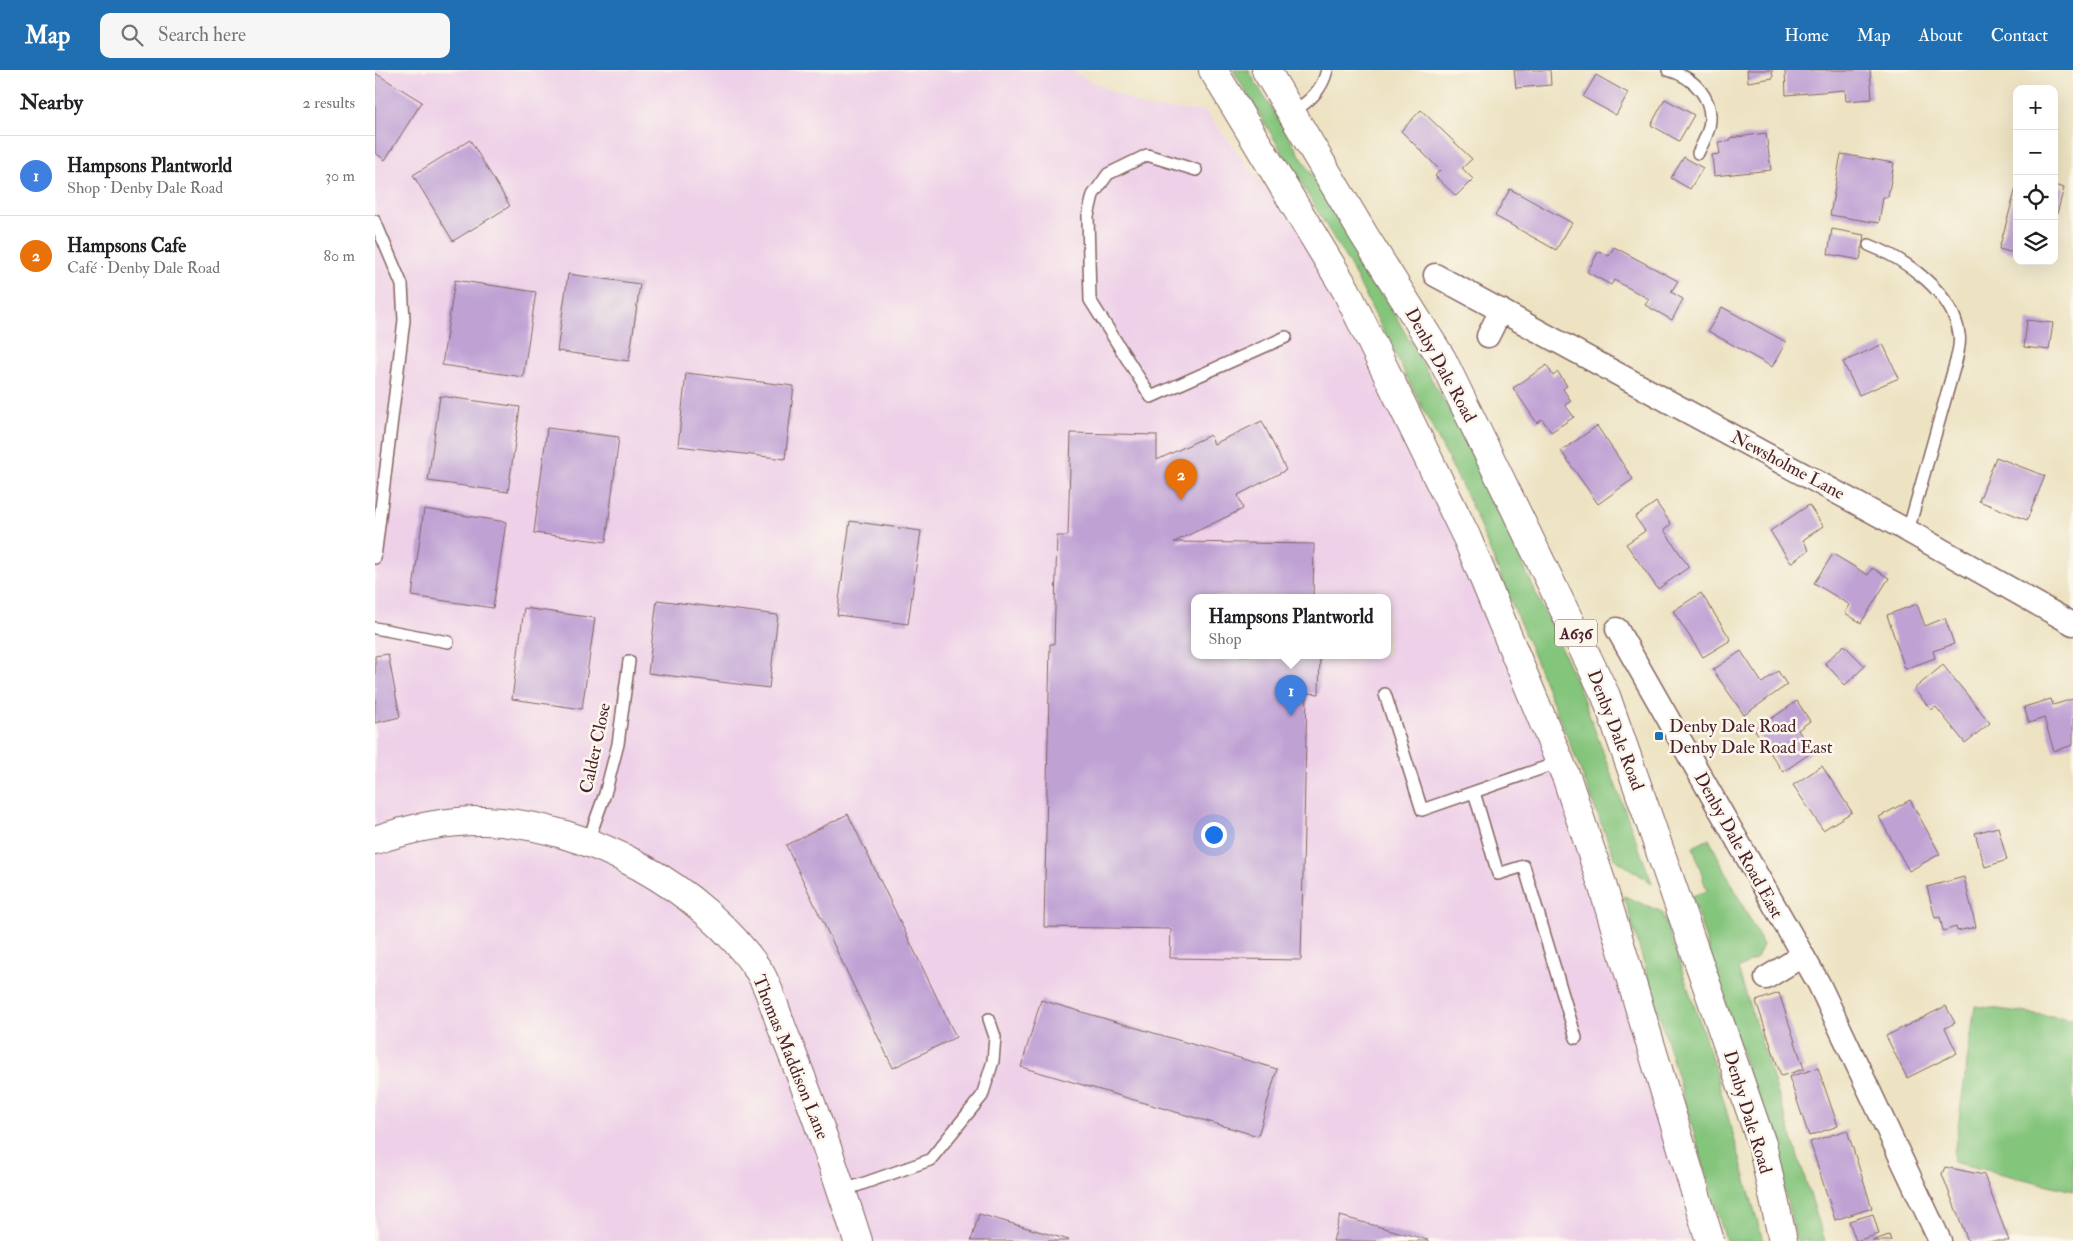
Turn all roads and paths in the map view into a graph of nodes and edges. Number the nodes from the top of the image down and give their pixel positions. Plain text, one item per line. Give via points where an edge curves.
1 (1213, 70) edge
2 (1265, 70) edge
3 (1327, 70) edge
4 (1668, 70) edge
5 (1292, 114) junction
6 (1698, 153) dead end
7 (1196, 170) dead end
8 (375, 221) edge
9 (1869, 245) dead end
10 (1435, 275) dead end
11 (1501, 310) junction
12 (1488, 336) dead end
13 (1286, 337) dead end
14 (1908, 531) junction
15 (375, 558) edge
16 (2073, 624) edge
17 (375, 628) edge
18 (1617, 629) dead end
19 (448, 642) dead end
20 (629, 661) dead end
21 (1385, 694) dead end
22 (1560, 762) junction
23 (1474, 792) junction
24 (375, 840) edge
25 (588, 841) junction
26 (1802, 956) junction
27 (1766, 978) dead end
28 (989, 1019) dead end
29 (1576, 1038) dead end
30 (842, 1191) junction
31 (857, 1241) edge
32 (1710, 1241) edge
33 (1783, 1241) edge
34 (1941, 1241) edge

1 - 22 main road via 1346,290 1467,538
2 - 5 main road, Denby Dale Road / A636
3 - 5 lane via 1323,85
4 - 6 lane via 1691,80 1705,94 1710,113 1709,128
5 - 33 main road, Denby Dale Road / A636 via 1443,359 1606,696 1762,1144
7 - 13 lane via 1147,155 1109,174 1093,195 1088,216 1090,300 1151,397
8 - 15 lane via 402,285 404,320
9 - 14 lane via 1913,268 1949,307 1960,335 1956,361
10 - 11 street, Newsholme Lane
11 - 12 street
11 - 14 street, Newsholme Lane
14 - 16 street, Newsholme Lane
17 - 19 lane
18 - 26 street, Denby Dale Road East
20 - 25 lane, Calder Close via 617,744 605,794
21 - 23 lane via 1422,810
22 - 23 lane
22 - 32 main road via 1601,881
23 - 29 lane via 1498,874 1524,866
24 - 25 main road, Thomas Maddison Lane via 444,824 487,821 537,828
25 - 30 main road, Thomas Maddison Lane via 642,868 688,898 727,930 760,973 814,1107
26 - 27 street
26 - 34 street, Denby Dale Road East via 1819,984
28 - 30 lane via 995,1037 993,1061 982,1096 930,1160
30 - 31 main road, Thomas Maddison Lane

